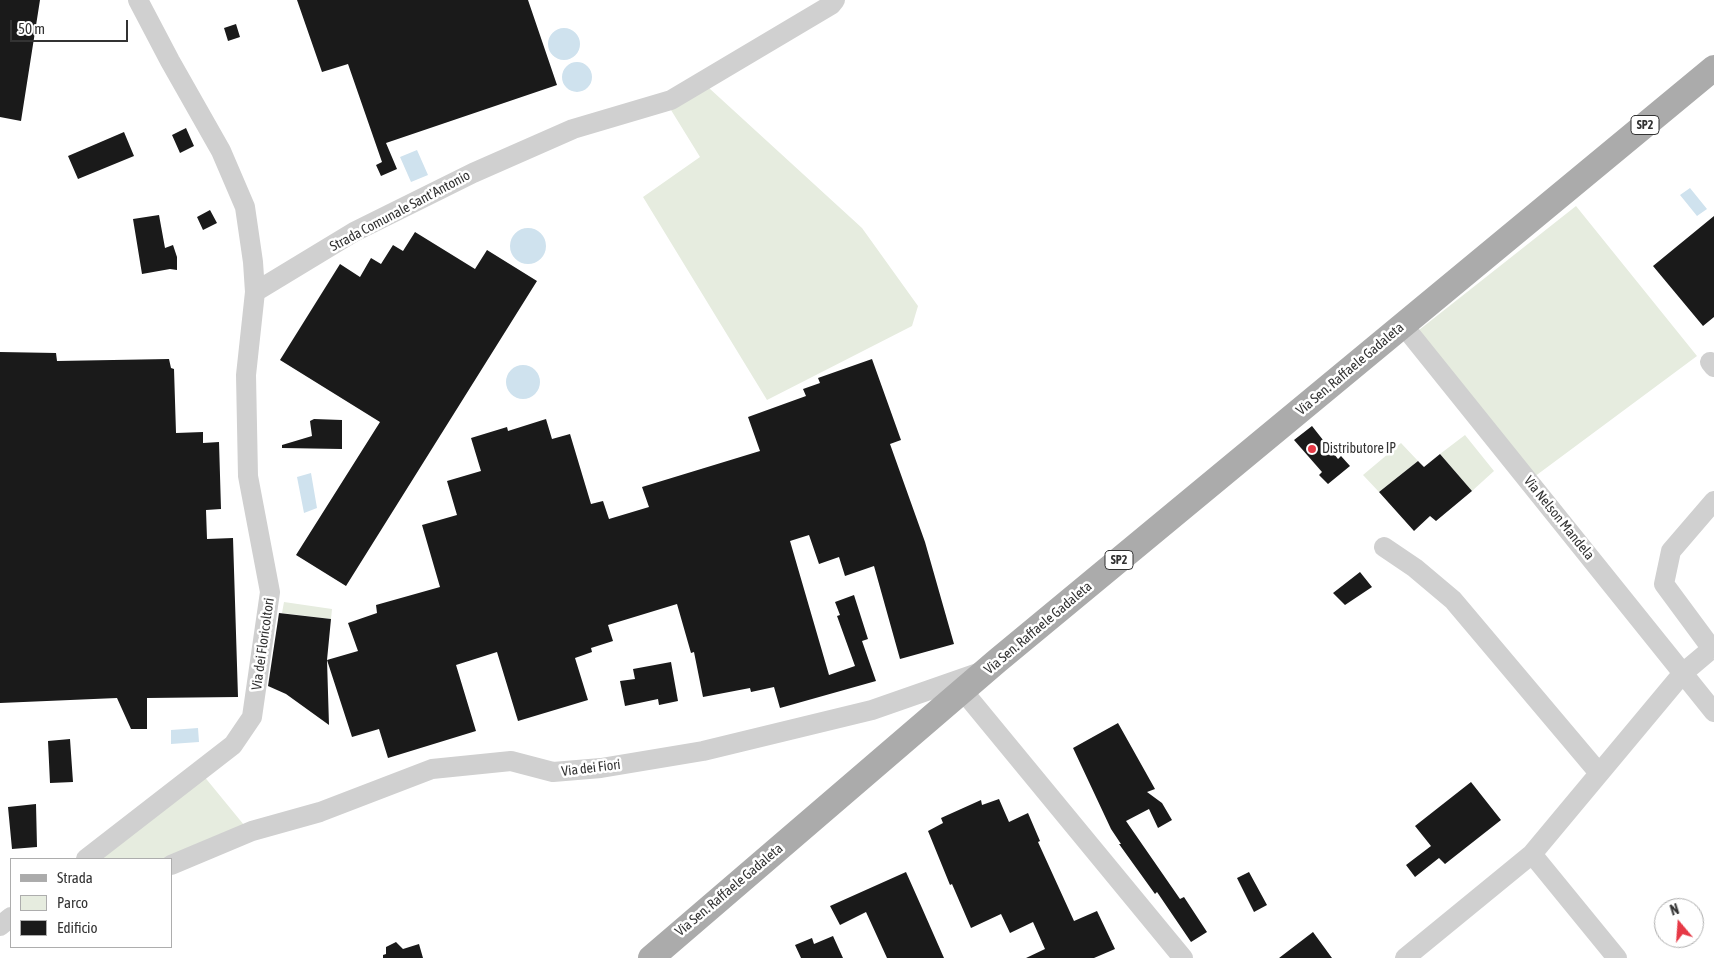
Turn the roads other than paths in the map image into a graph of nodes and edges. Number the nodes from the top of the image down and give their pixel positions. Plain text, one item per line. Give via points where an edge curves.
1 (138, 0) edge
2 (835, 0) edge
3 (1714, 68) edge
4 (255, 292) junction
5 (1403, 324) junction
6 (1714, 501) edge
7 (1384, 547) dead end
8 (1713, 648) edge
9 (987, 670) junction
10 (1683, 673) junction
11 (963, 691) junction
12 (1714, 712) edge
13 (1599, 773) junction
14 (1532, 854) junction
15 (87, 858) edge
16 (172, 865) edge
17 (10, 918) edge
18 (0, 926) edge
19 (659, 954) edge
20 (1183, 958) edge
21 (1405, 958) edge
22 (1616, 958) edge

1 - 4 street via 222,151 245,207
2 - 4 street, Strada Comunale Sant'Antonio via 671,100 573,129 473,173 354,232
3 - 5 main road, Via Sen. Raffaele Gadaleta / SP2
4 - 15 street, Via dei Floricoltori via 246,375 248,476 270,592 252,717 233,745
5 - 9 main road, Via Sen. Raffaele Gadaleta / SP2
5 - 10 street, Via Nelson Mandela
6 - 8 street via 1671,551 1664,584
7 - 13 street via 1453,600
8 - 10 street
9 - 11 main road, Via Sen. Raffaele Gadaleta / SP2
9 - 16 street, Via dei Fiori via 872,710 703,751 601,768 553,772 511,761 432,769 320,812 252,831
10 - 12 street, Via Nelson Mandela
10 - 13 street
11 - 19 main road, Via Sen. Raffaele Gadaleta / SP2
11 - 20 street
13 - 14 street
14 - 21 street
14 - 22 street
17 - 18 street

